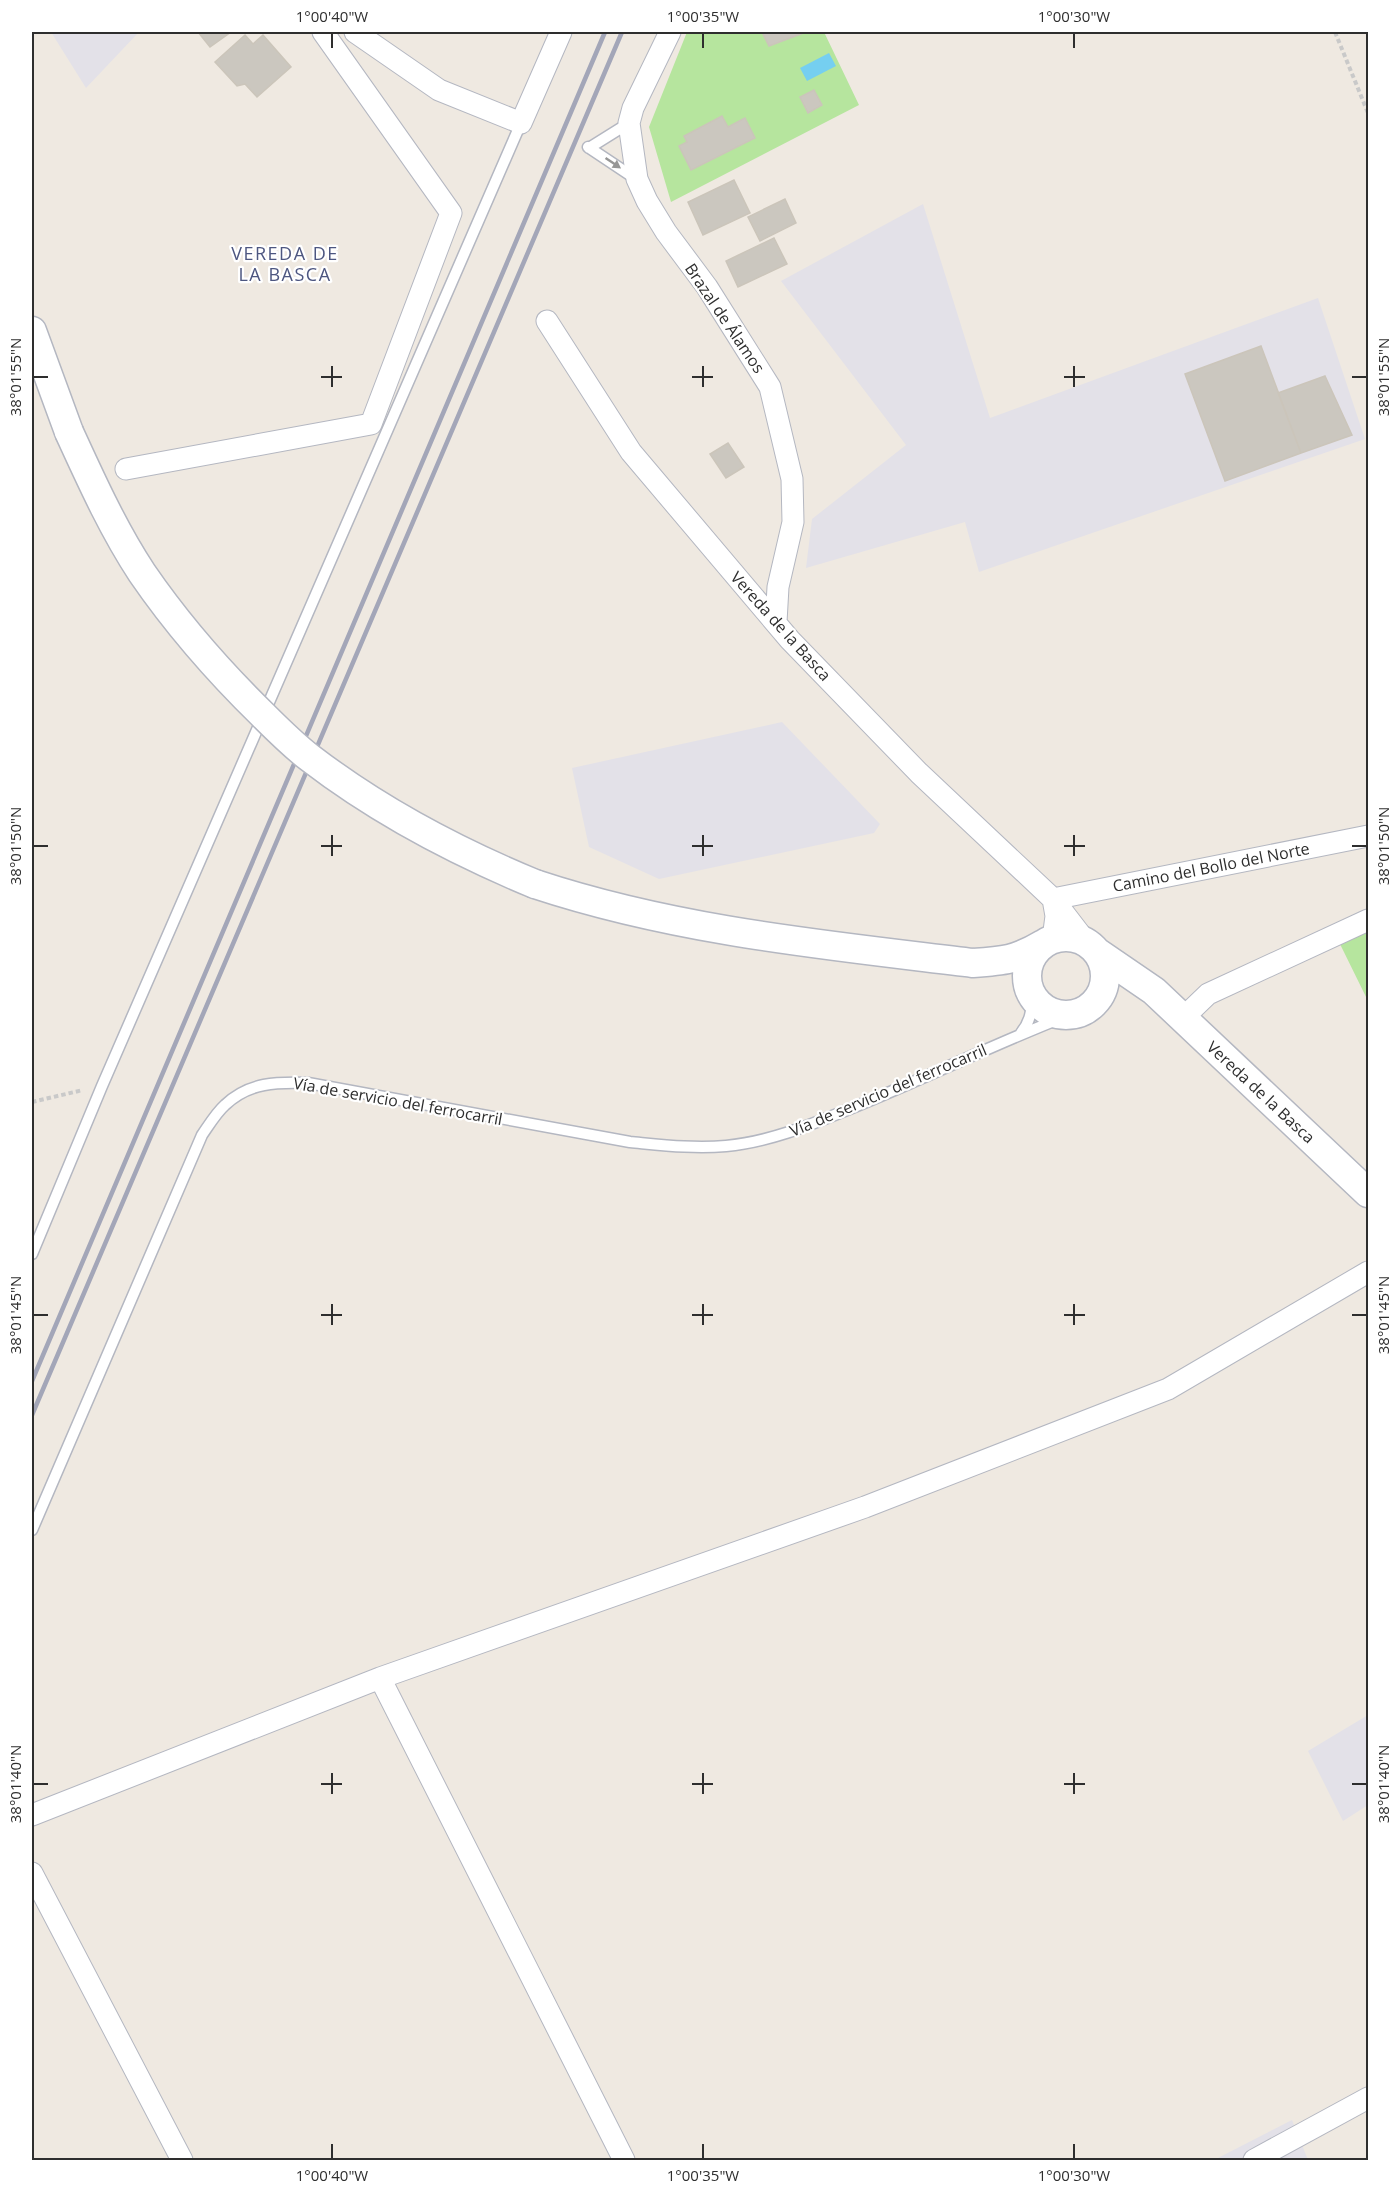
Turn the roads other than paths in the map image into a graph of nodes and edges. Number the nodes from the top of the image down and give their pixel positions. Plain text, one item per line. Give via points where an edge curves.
1 (323, 32) edge
2 (355, 32) edge
3 (561, 32) edge
4 (670, 32) edge
5 (521, 123) junction
6 (629, 123) junction
7 (637, 179) junction
8 (547, 321) dead end
9 (32, 331) edge
10 (126, 469) dead end
11 (776, 622) junction
12 (1368, 836) edge
13 (1053, 899) junction
14 (1368, 920) edge
15 (1048, 941) junction
16 (1091, 947) junction
17 (973, 963) junction
18 (1154, 991) junction
19 (1031, 995) junction
20 (1097, 1000) junction
21 (1069, 1015) junction
22 (1183, 1018) junction
23 (1021, 1033) junction
24 (1368, 1193) edge
25 (32, 1254) edge
26 (1368, 1272) edge
27 (32, 1530) edge
28 (380, 1678) junction
29 (32, 1815) edge
30 (32, 1873) edge
31 (1368, 2098) edge
32 (182, 2160) edge
33 (624, 2160) edge
34 (1254, 2160) edge

1 - 10 street via 451,213 371,424
2 - 5 street via 439,90
3 - 5 street
4 - 6 street, Brazal de Álamos
5 - 25 lane
6 - 7 street, Brazal de Álamos
6 -> 7 lane via 588,147
7 - 11 street, Brazal de Álamos via 666,232 707,287 770,387 792,479 793,522 778,587
8 - 11 street, Vereda de la Basca via 631,452
9 - 17 street, bridge via 94,488 142,573 201,649 258,710 307,756 380,806 483,863 612,908 710,929
11 - 13 street, Vereda de la Basca via 920,773
12 - 13 street, Camino del Bollo del Norte
13 - 15 street via 1056,916
13 - 16 street, Vereda de la Basca
14 - 22 street via 1208,994
15 - 16 street via 1064,937
15 - 17 street via 1005,962
15 - 19 street via 1035,952 1026,972
16 - 18 street, Vereda de la Basca
16 - 20 street via 1101,959 1105,976
17 - 19 street via 1005,975
18 - 20 street via 1125,988
18 - 22 street, Vereda de la Basca
19 - 21 street via 1051,1013
19 - 23 lane via 1031,1016
20 - 21 street via 1085,1010
21 - 23 lane, Vía de servicio del ferrocarril
22 - 24 street, Vereda de la Basca
23 - 27 lane, Vía de servicio del ferrocarril via 789,1133 727,1146 678,1147 630,1142 308,1083 276,1082 248,1088 224,1105 202,1135
26 - 28 street via 1168,1389 866,1507
28 - 29 street
28 - 33 street
30 - 32 street
31 - 34 street

